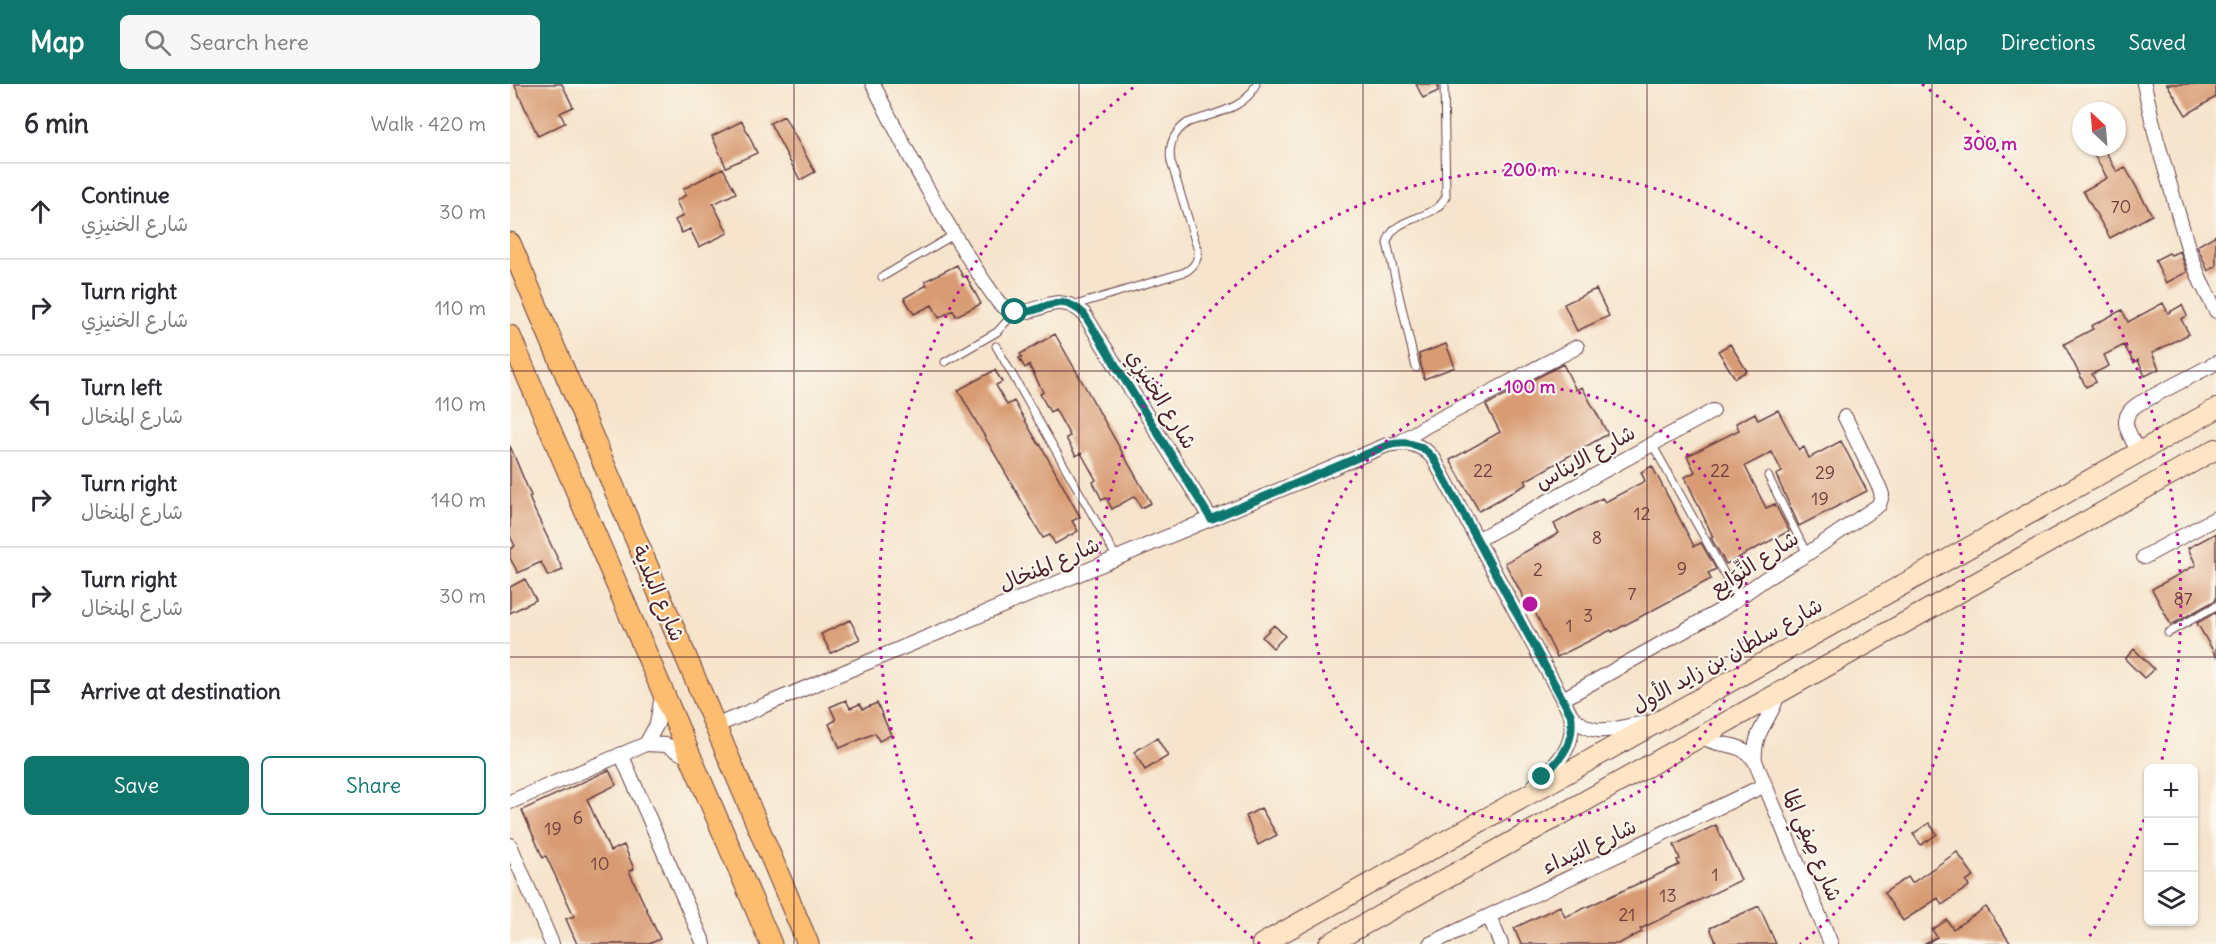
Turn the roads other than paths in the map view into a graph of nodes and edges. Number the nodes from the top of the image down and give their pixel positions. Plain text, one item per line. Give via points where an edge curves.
1 (873, 84) edge
2 (1256, 84) edge
3 (1444, 84) edge
4 (2145, 84) edge
5 (955, 234) junction
6 (510, 243) edge
7 (516, 266) edge
8 (882, 277) dead end
9 (1072, 306) junction
10 (2216, 311) edge
11 (1015, 312) junction
12 (510, 336) edge
13 (993, 340) junction
14 (1576, 347) dead end
15 (945, 362) dead end
16 (2216, 363) edge
17 (1416, 368) dead end
18 (2216, 409) edge
19 (1713, 411) dead end
20 (1845, 417) dead end
21 (1399, 443) junction
22 (1652, 444) junction
23 (2216, 449) edge
24 (2139, 452) junction
25 (1768, 476) dead end
26 (2216, 518) edge
27 (1211, 519) junction
28 (1477, 540) junction
29 (1808, 554) junction
30 (2144, 557) dead end
31 (1117, 558) junction
32 (1738, 598) junction
33 (2216, 606) edge
34 (2168, 633) dead end
35 (662, 691) junction
36 (1778, 693) junction
37 (1563, 699) junction
38 (1571, 715) junction
39 (1656, 723) junction
40 (715, 726) junction
41 (1701, 736) junction
42 (646, 744) junction
43 (621, 754) junction
44 (691, 759) junction
45 (1755, 761) junction
46 (1765, 785) junction
47 (1527, 795) junction
48 (510, 802) edge
49 (510, 844) edge
50 (1489, 916) junction
51 (552, 944) edge
52 (704, 944) edge
53 (771, 944) edge
54 (808, 944) edge
55 (1262, 944) edge
56 (1329, 944) edge
57 (1430, 944) edge
58 (1501, 944) edge
59 (1832, 944) edge

1 - 5 street
2 - 9 lane via 1246,100 1187,123 1172,140 1171,162 1198,251 1196,263 1185,272
3 - 17 lane via 1446,196 1433,212 1395,228 1387,243
4 - 10 street via 2189,251
5 - 8 lane
5 - 11 street via 999,303
6 - 7 main road, شارع البلدية
7 - 40 main road, شارع البلدية
9 - 11 street via 1058,302
9 - 27 street, شارع الخنيزِي via 1088,320
11 - 13 lane
12 - 35 main road, شارع البلدية
13 - 15 lane
13 - 31 lane
14 - 21 street, شارع المنخال
16 - 24 street via 2129,412 2126,424
18 - 24 main road, شارع سلطان بن زايد الأول
19 - 22 street, شارع الايناس
20 - 29 street, شارع النِّوَايِع via 1880,489 1881,501
21 - 27 street, شارع المنخال
21 - 28 street via 1427,450
22 - 28 street, شارع الايناس
22 - 32 lane
23 - 36 main road
24 - 39 main road, شارع سلطان بن زايد الأول
25 - 29 lane
26 - 30 street
27 - 31 street, شارع المنخال
28 - 37 street
29 - 32 street, شارع النِّوَايِع
31 - 40 street, شارع المنخال
32 - 37 street, شارع النِّوَايِع
33 - 34 lane
35 - 42 street via 657,724
35 - 44 main road, شارع البلدية
36 - 41 main road
36 - 45 street via 1757,736
37 - 38 street
38 - 39 street via 1583,726 1598,731
38 - 47 street via 1568,748
39 - 47 main road, شارع سلطان بن زايد الأول
40 - 54 main road, شارع البلدية
41 - 45 street via 1740,747
41 - 56 main road
42 - 43 street
42 - 44 street via 675,748
43 - 48 street
43 - 52 street
44 - 53 main road, شارع البلدية
45 - 46 street, شارع صِفِي المَا
46 - 50 street, شارع البَيداء
46 - 59 street, شارع صِفِي المَا
47 - 55 main road, شارع سلطان بن زايد الأول
49 - 51 street
50 - 57 street, شارع البَيداء
50 - 58 street

